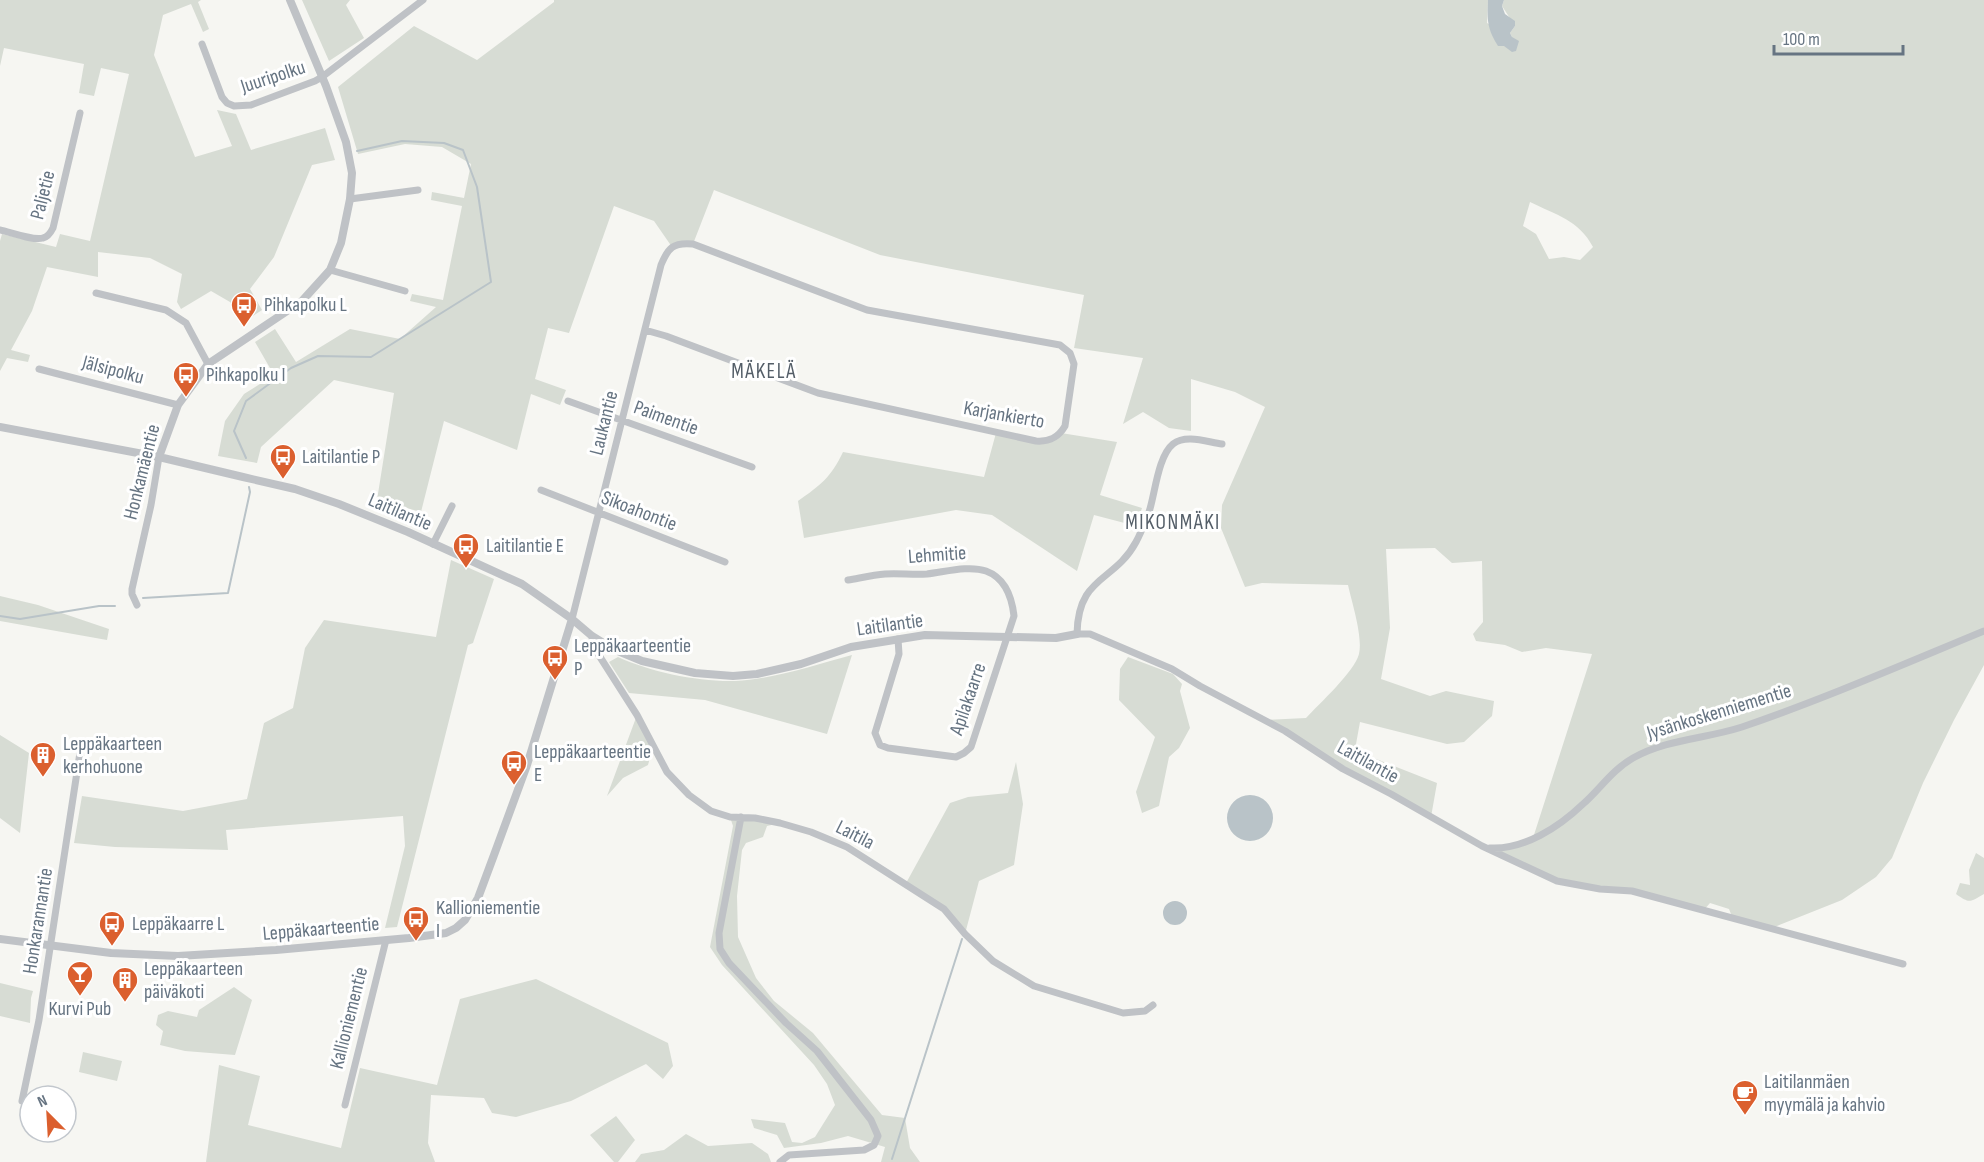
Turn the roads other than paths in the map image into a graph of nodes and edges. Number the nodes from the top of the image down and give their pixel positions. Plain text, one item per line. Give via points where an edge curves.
1 (290, 0) edge
2 (423, 0) edge
3 (202, 44) dead end
4 (322, 77) junction
5 (80, 113) dead end
6 (418, 190) dead end
7 (350, 199) junction
8 (0, 230) edge
9 (681, 243) joint
10 (330, 270) junction
11 (405, 291) dead end
12 (96, 292) dead end
13 (645, 330) junction
14 (208, 364) junction
15 (39, 369) dead end
16 (568, 400) dead end
17 (178, 405) junction
18 (623, 419) junction
19 (0, 427) edge
20 (1222, 444) dead end
21 (159, 457) junction
22 (752, 467) dead end
23 (541, 490) dead end
24 (452, 506) dead end
25 (598, 513) junction
26 (434, 544) junction
27 (725, 562) dead end
28 (848, 580) dead end
29 (137, 605) dead end
30 (572, 619) junction
31 (1984, 631) edge
32 (1077, 634) junction
33 (592, 636) junction
34 (1006, 637) junction
35 (898, 639) junction
36 (81, 746) dead end
37 (741, 817) junction
38 (1482, 846) junction
39 (0, 939) edge
40 (386, 940) junction
41 (51, 946) junction
42 (1903, 963) dead end
43 (1153, 1005) dead end
44 (26, 1084) edge
45 (345, 1105) dead end
46 (780, 1162) edge

1 - 4 street, Honkamäentie
2 - 4 street
3 - 4 street, Juuripolku via 222,97 234,106 251,105
4 - 7 street, Honkamäentie via 346,142 352,173
5 - 8 street, Paljetie via 50,234 34,238
6 - 7 street
7 - 10 street, Honkamäentie via 341,243
9 - 13 street, Laukantie via 672,247 661,265
9 - 13 street, Karjankierto via 693,244 867,310 1059,345 1070,353 1074,364 1065,426 1054,439 1043,442 818,393
10 - 11 street
10 - 14 street, Honkamäentie via 302,301
12 - 14 street via 166,310 186,323
13 - 18 street, Laukantie
14 - 17 street, Honkamäentie
15 - 17 street, Jälsipolku
16 - 18 street, Paimentie
17 - 21 street, Honkamäentie
18 - 22 street, Paimentie
18 - 25 street, Laukantie
19 - 21 street, Laitilantie
20 - 32 street via 1186,439 1172,445 1164,458 1137,540 1128,556 1086,594 1077,618
21 - 26 street, Laitilantie via 295,489
21 - 29 street, Honkamäentie via 132,589
23 - 25 street, Sikoahontie
24 - 26 street
25 - 27 street, Sikoahontie
25 - 30 street, Laukantie
26 - 30 street, Laitilantie via 522,584
28 - 34 street, Lehmitie via 883,574 977,569 988,572 1006,589 1012,602 1014,616
30 - 33 street, Laitilantie
30 - 40 street, Leppäkaarteentie via 527,765 478,898 465,920 446,933
31 - 38 street, Jysänkoskenniementie via 1739,728 1654,747 1623,764 1583,804 1542,833 1516,846
32 - 34 street, Laitilantie via 1056,638
32 - 38 street, Laitilantie via 1090,634 1172,669
33 - 35 street, Laitilantie via 642,661 695,673 733,676 757,674 851,647
33 - 37 street, Laitila via 593,646 667,772 711,811
34 - 35 street, Laitilantie via 925,635
34 - 35 street, Apilakaarre via 971,747 956,757 880,745 875,733 899,654
36 - 41 street, Honkarannantie
37 - 43 street, Laitila via 780,823 847,847 944,909 993,961 1034,986 1123,1013 1145,1011
37 - 46 street via 719,933 720,949 736,971 817,1052 871,1120 878,1136 874,1145 864,1150 789,1155
38 - 42 street, Laitilantie via 1557,881 1632,891
39 - 41 street, Leppäkaarteentie
40 - 41 street, Leppäkaarteentie via 178,956
40 - 45 street, Kallioniementie
41 - 44 street, Honkarannantie

